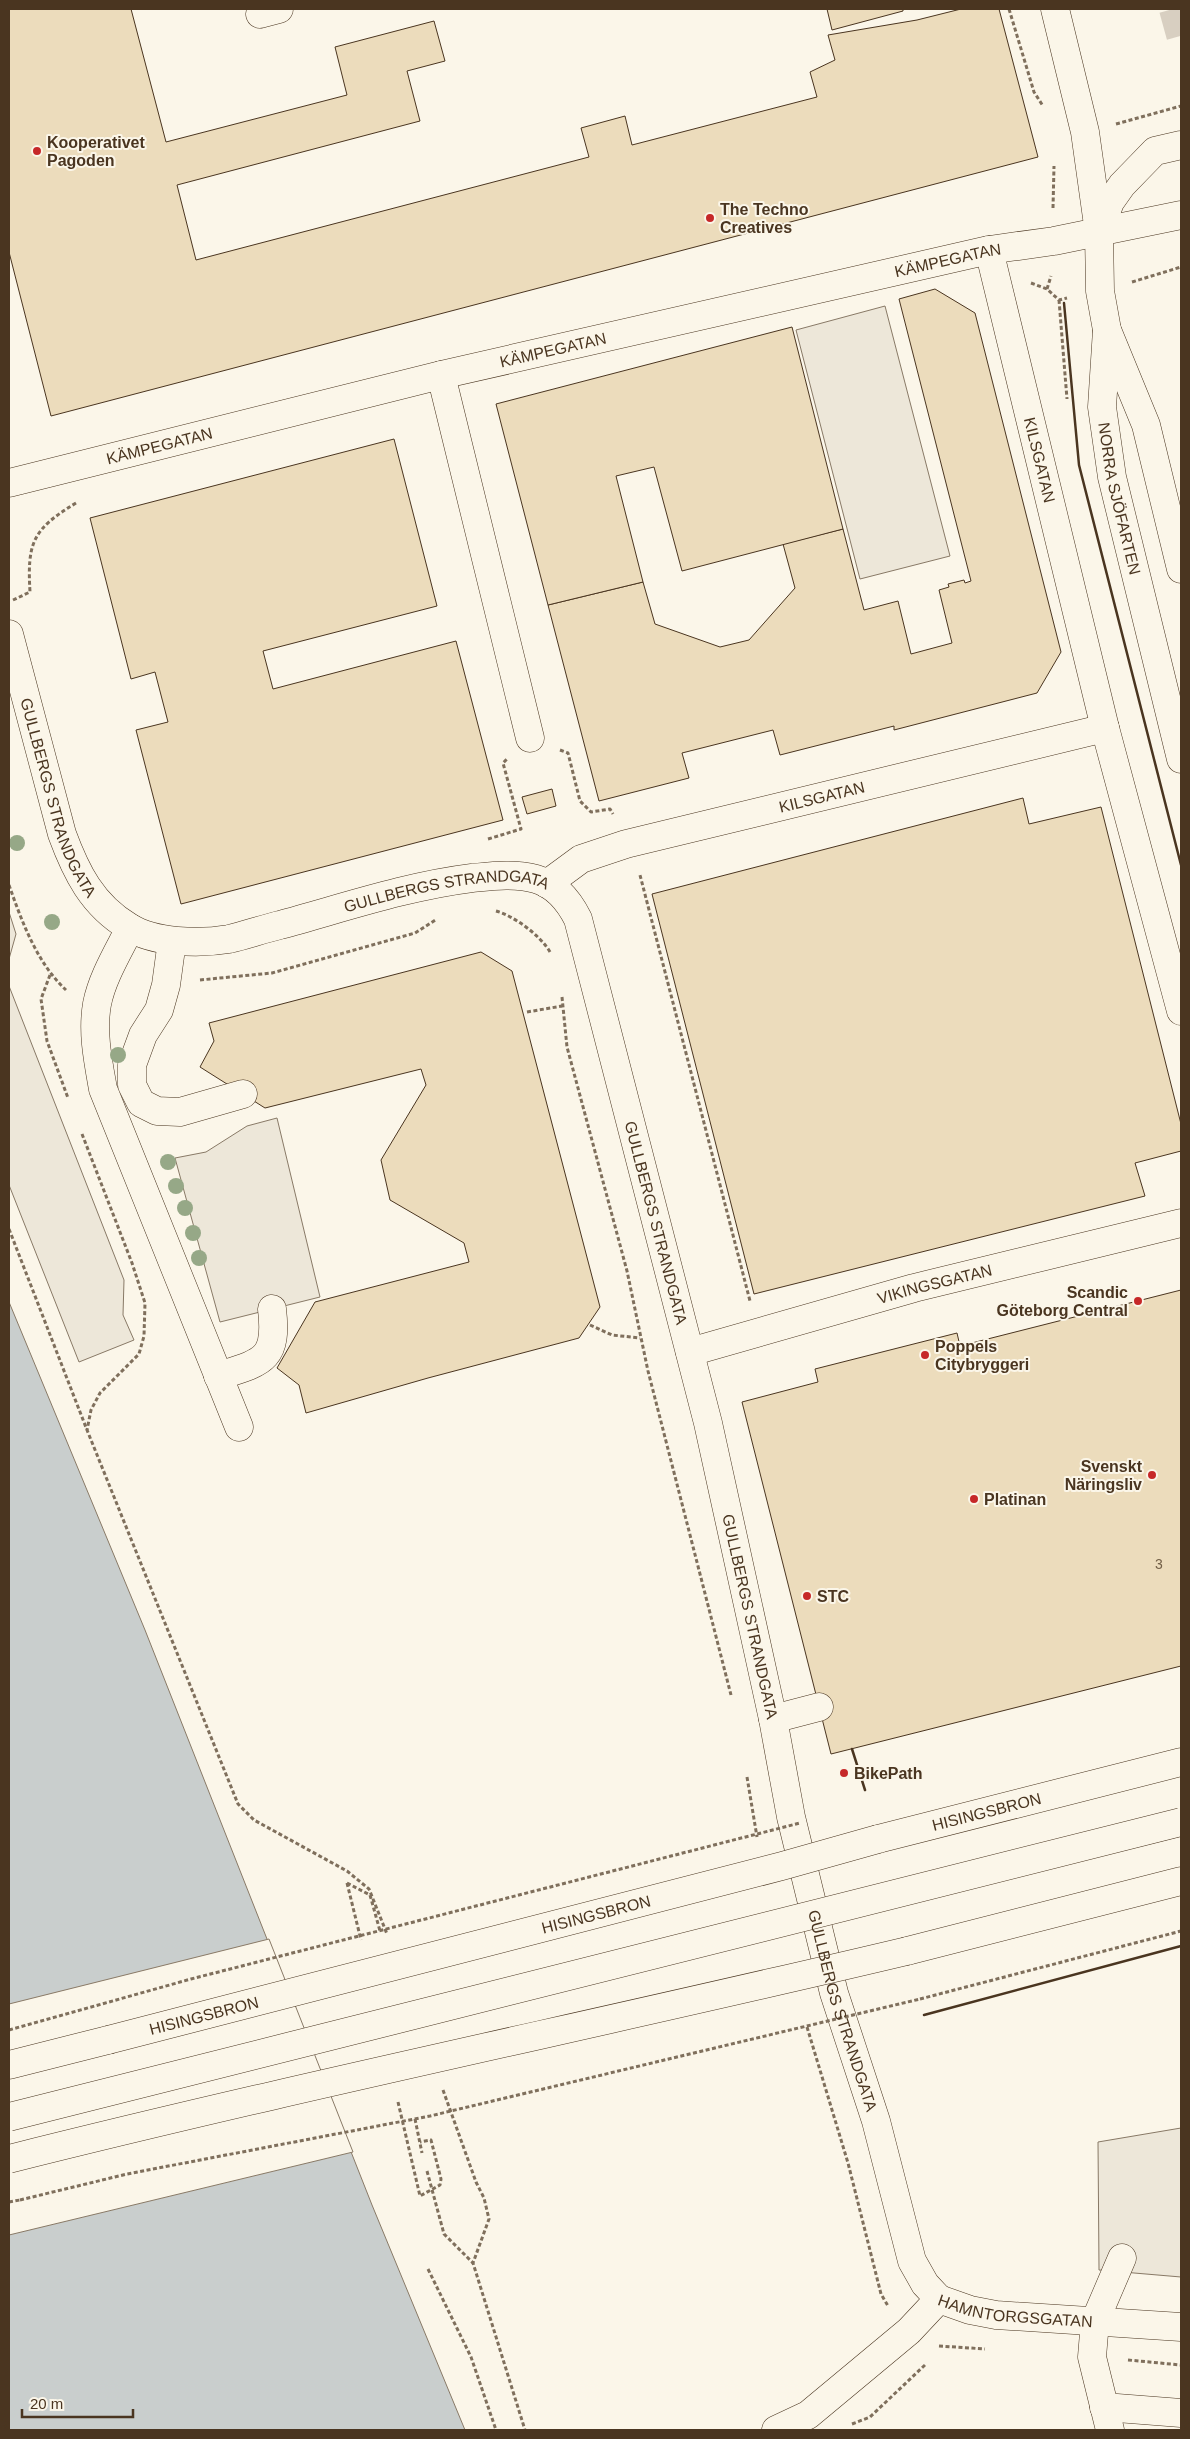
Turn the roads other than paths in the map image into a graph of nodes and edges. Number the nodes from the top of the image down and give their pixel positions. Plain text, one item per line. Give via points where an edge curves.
1 (1055, 9) edge
2 (1181, 145) edge
3 (1181, 215) edge
4 (1099, 232) junction
5 (989, 250) junction
6 (1107, 330) junction
7 (441, 375) junction
8 (9, 483) edge
9 (1181, 569) edge
10 (9, 634) edge
11 (1105, 728) junction
12 (530, 738) road end
13 (1181, 759) edge
14 (547, 884) junction
15 (130, 928) junction
16 (172, 941) junction
17 (1181, 1011) edge
18 (243, 1094) dead end
19 (1181, 1223) edge
20 (272, 1309) dead end
21 (690, 1352) junction
22 (218, 1376) junction
23 (239, 1427) dead end
24 (819, 1707) dead end
25 (773, 1718) junction
26 (1181, 1762) edge
27 (1181, 1822) edge
28 (1181, 1881) edge
29 (9, 2066) edge
30 (9, 2117) edge
31 (9, 2159) edge
32 (1122, 2258) dead end
33 (939, 2299) junction
34 (1095, 2321) junction
35 (1181, 2327) edge
36 (1181, 2414) edge
37 (1107, 2419) edge
38 (776, 2430) edge

1 - 4 main road via 1084,132
2 - 4 main road via 1155,151 1122,185 1110,202
3 - 4 main road, KÄMPEGATAN
4 - 5 main road, KÄMPEGATAN
4 - 6 main road, NORRA SJÖFARTEN via 1100,291
5 - 7 main road, KÄMPEGATAN
5 - 11 main road, KILSGATAN
6 - 9 main road via 1146,425
6 - 13 main road, NORRA SJÖFARTEN via 1102,407 1112,477
7 - 8 main road, KÄMPEGATAN
7 - 12 main road
10 - 15 main road, GULLBERGS STRANDGATA via 62,834 74,865 90,894 109,914
11 - 14 main road, KILSGATAN via 626,844 581,859
11 - 17 main road, KILSGATAN
14 - 16 main road, GULLBERGS STRANDGATA via 522,876 496,875 458,880 416,888 227,939
14 - 21 main road, GULLBERGS STRANDGATA via 568,900 578,919
15 - 16 main road, GULLBERGS STRANDGATA
15 - 22 main road via 112,962 97,1003 96,1048 103,1089
16 - 18 main road via 166,985 159,1010 143,1034 132,1065 132,1085 141,1103 158,1111 180,1112
19 - 21 main road, VIKINGSGATAN via 914,1288
20 - 22 main road via 274,1334 268,1353 251,1366
21 - 25 main road, GULLBERGS STRANDGATA
22 - 23 main road
24 - 25 main road
25 - 33 main road, GULLBERGS STRANDGATA via 791,1817 834,1993 876,2122 912,2261 925,2284
26 - 29 main road, HISINGSBRON, bridge via 878,1838 782,1866
27 - 30 main road, bridge
28 - 31 main road, bridge via 650,2012 199,2111
32 - 34 main road
33 - 34 main road, HAMNTORGSGATAN via 996,2315
33 - 38 main road, HAMNTORGSGATAN via 909,2331 808,2415
34 - 35 main road, HAMNTORGSGATAN
34 - 37 main road via 1092,2358
36 - 37 main road

